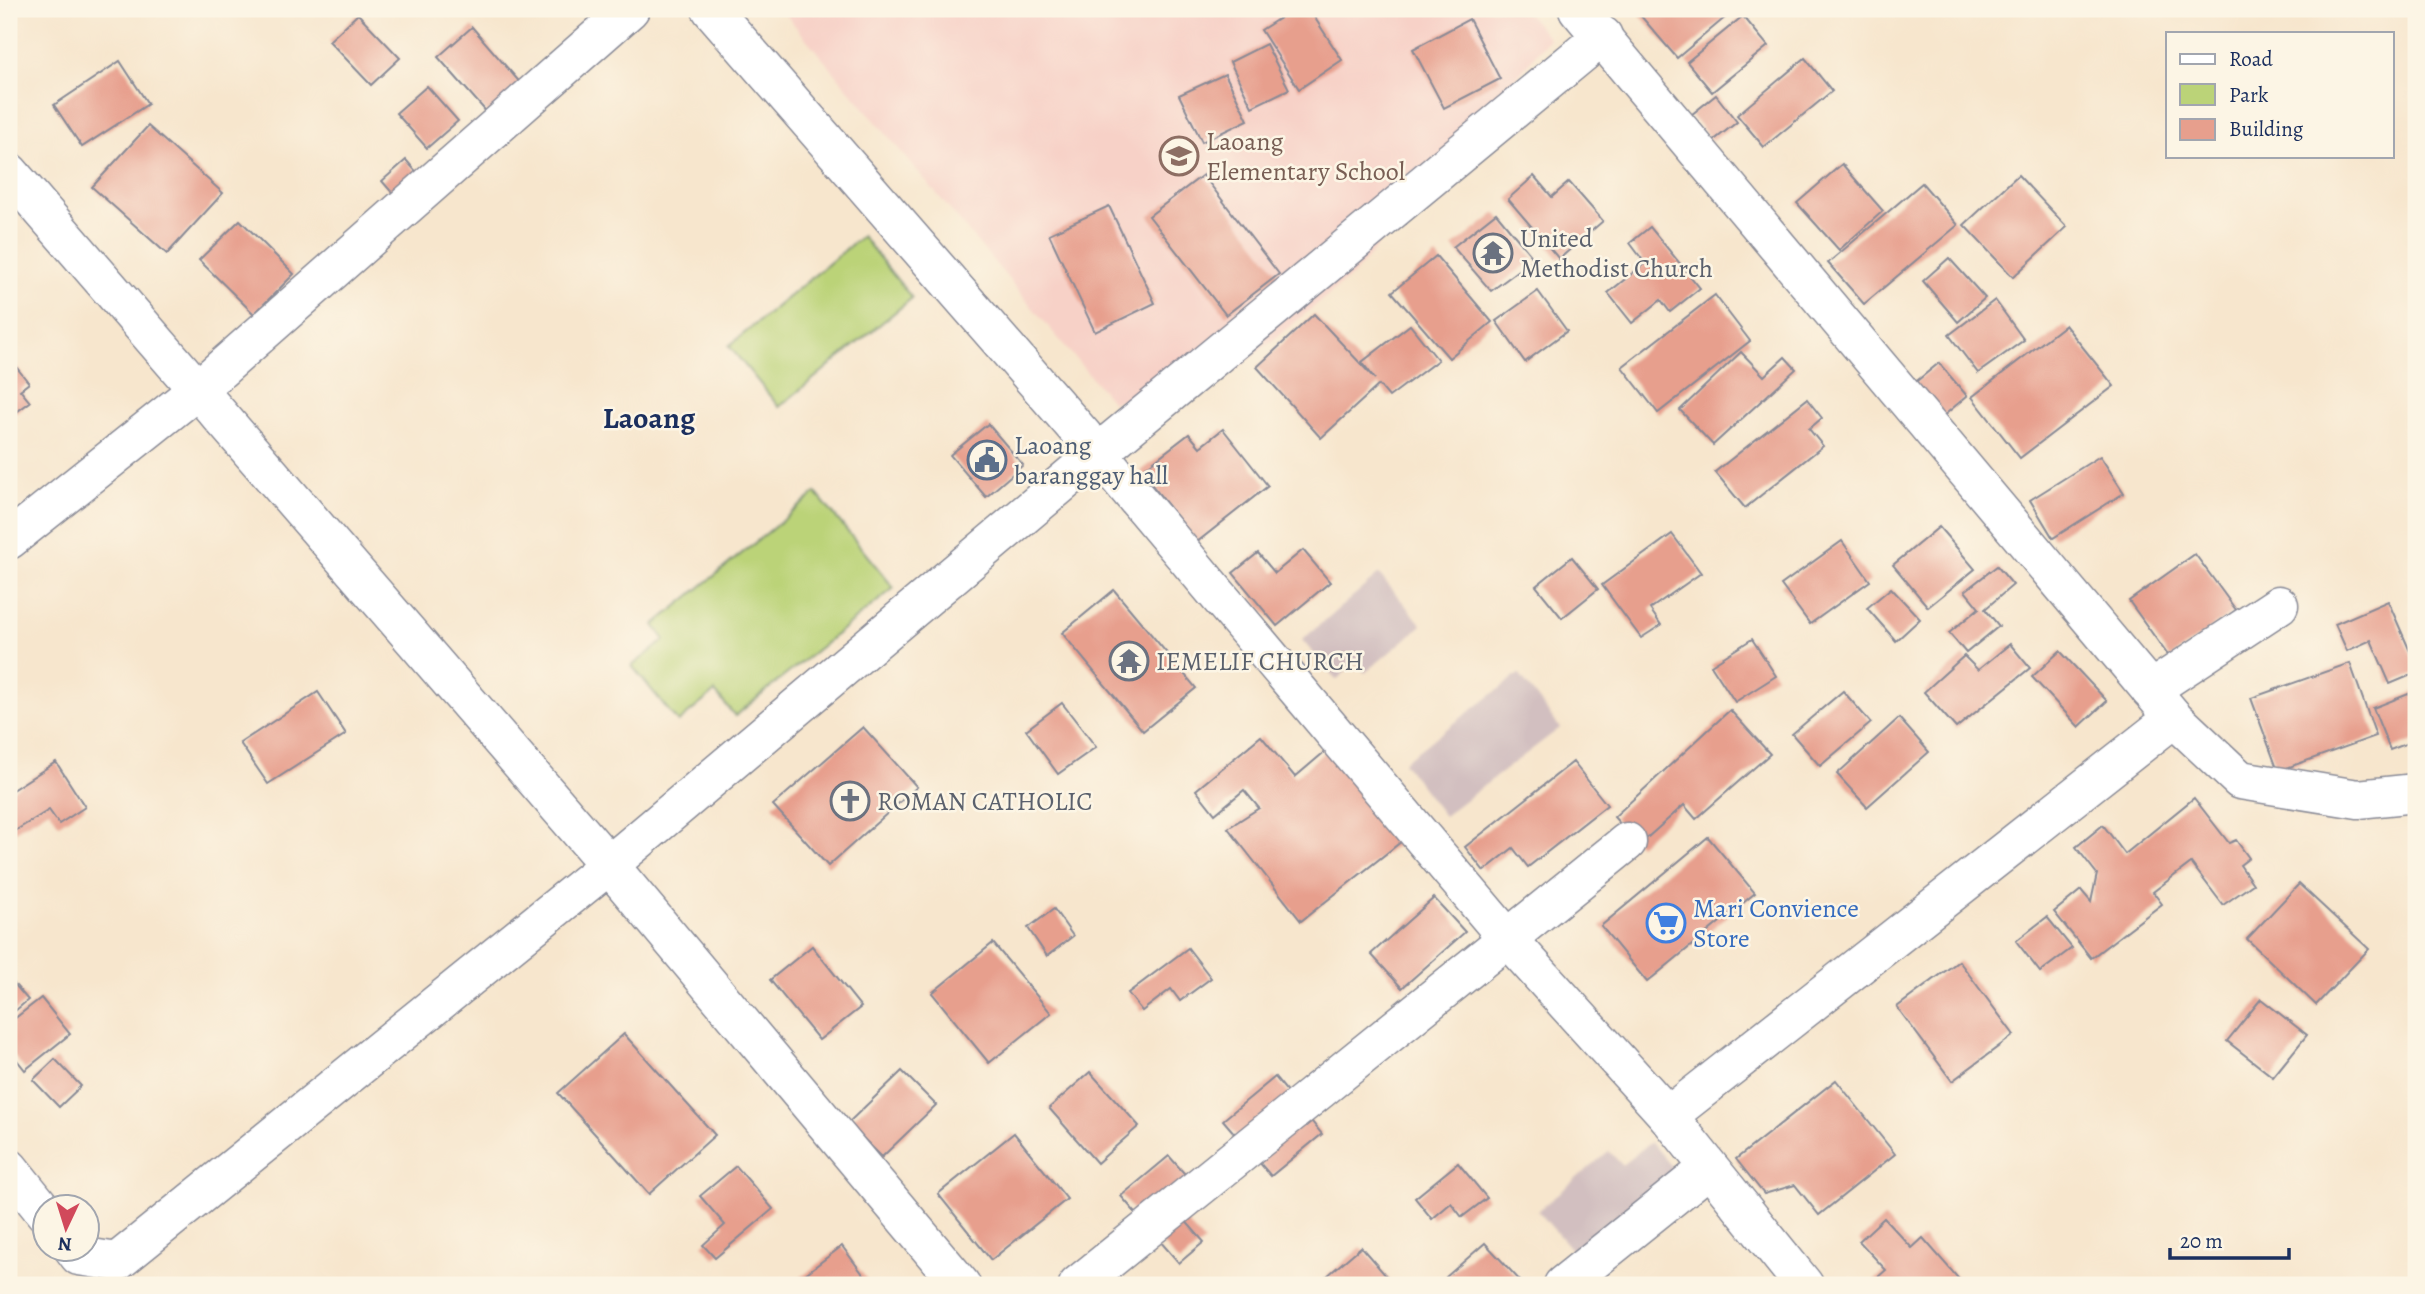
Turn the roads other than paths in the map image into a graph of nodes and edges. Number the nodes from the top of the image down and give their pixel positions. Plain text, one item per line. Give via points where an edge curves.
1 (630, 9) edge
2 (711, 9) edge
3 (1578, 9) edge
4 (1603, 36) junction
5 (9, 172) edge
6 (196, 391) junction
7 (1098, 453) junction
8 (9, 540) edge
9 (2279, 606) dead end
10 (2162, 704) junction
11 (2416, 793) edge
12 (1627, 842) dead end
13 (608, 865) junction
14 (1508, 939) junction
15 (1668, 1116) junction
16 (9, 1168) edge
17 (1709, 1168) junction
18 (32, 1197) edge
19 (102, 1260) edge
20 (961, 1285) edge
21 (1078, 1285) edge
22 (1563, 1285) edge
23 (1804, 1285) edge

1 - 6 street
2 - 7 street
3 - 4 street
4 - 7 street
4 - 10 street
5 - 6 street
6 - 8 street
6 - 13 street
7 - 13 street
7 - 14 street
9 - 10 street
10 - 11 street via 2240,780 2358,799
10 - 15 street
12 - 14 street
13 - 19 street via 117,1262
13 - 20 street
14 - 15 street
14 - 21 street
15 - 17 street
16 - 18 street
17 - 22 street
17 - 23 street

